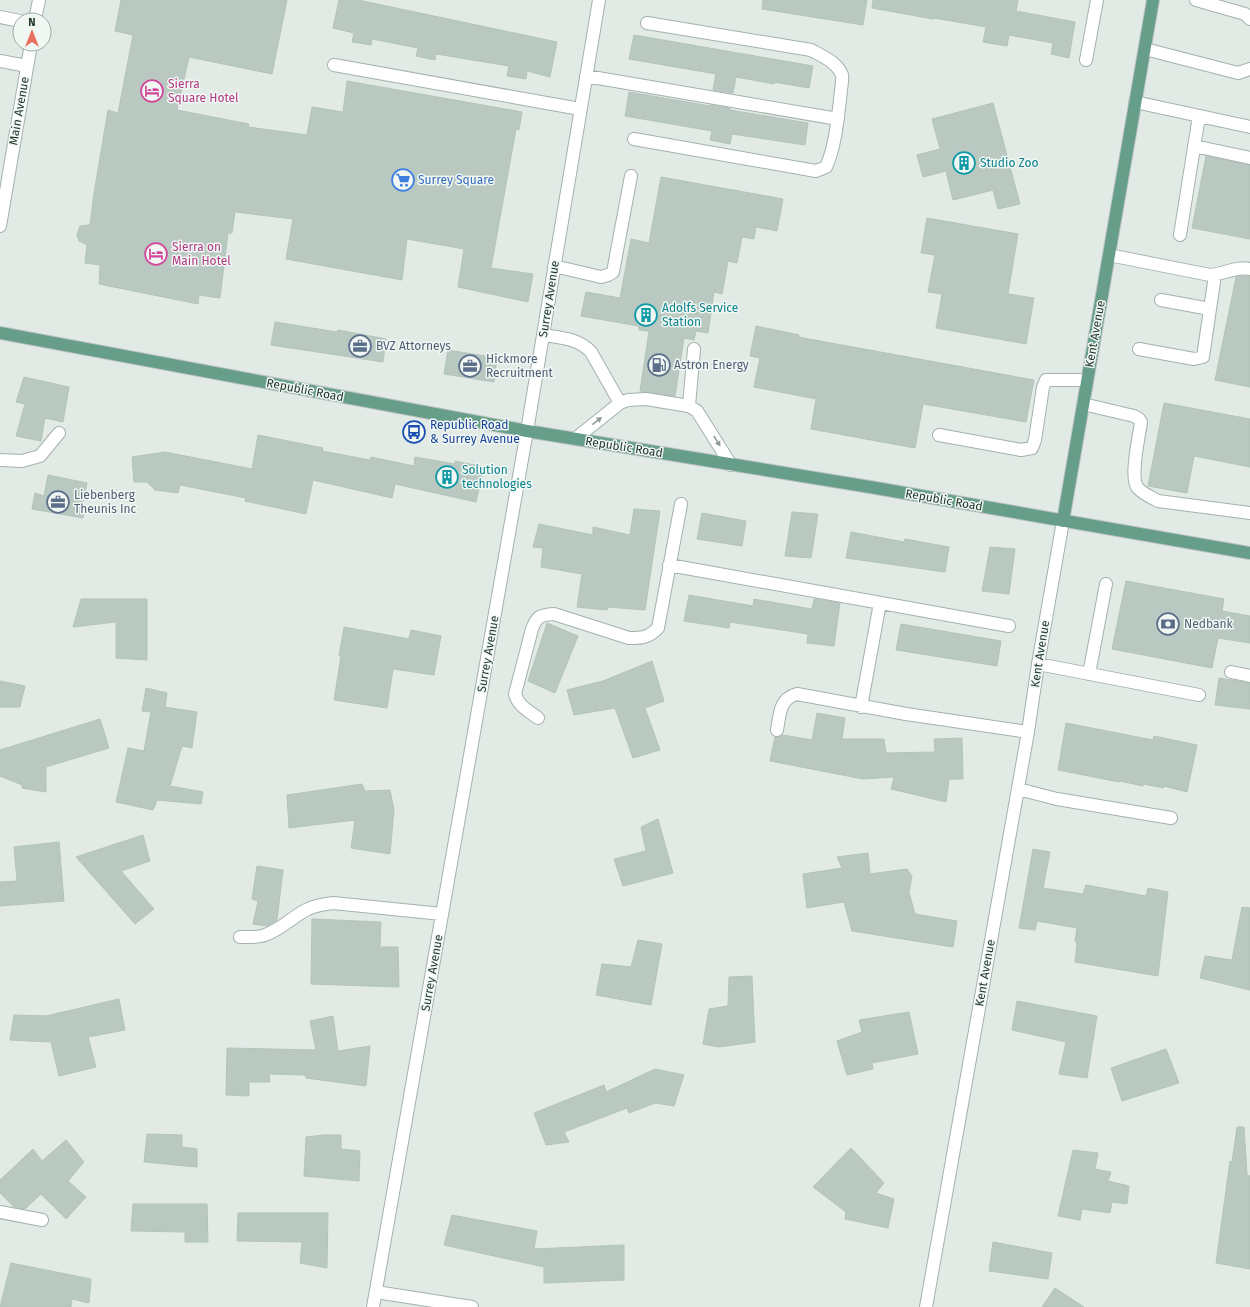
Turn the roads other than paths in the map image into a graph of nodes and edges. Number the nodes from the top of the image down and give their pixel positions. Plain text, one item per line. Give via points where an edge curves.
1 (39, 0) edge
2 (599, 0) edge
3 (1097, 0) edge
4 (1153, 0) edge
5 (1196, 0) edge
6 (37, 12) edge
7 (0, 17) edge
8 (12, 19) edge
9 (1250, 19) edge
10 (647, 23) dead end
11 (1145, 49) junction
12 (30, 52) edge
13 (1086, 60) dead end
14 (0, 61) edge
15 (334, 65) dead end
16 (27, 66) junction
17 (1250, 69) edge
18 (586, 76) junction
19 (1135, 102) junction
20 (580, 109) junction
21 (1199, 116) junction
22 (838, 119) junction
23 (1250, 127) edge
24 (634, 139) dead end
25 (1194, 146) junction
26 (1250, 158) edge
27 (631, 176) dead end
28 (0, 226) edge
29 (1180, 235) dead end
30 (1109, 255) junction
31 (554, 266) junction
32 (1250, 269) edge
33 (1215, 275) junction
34 (1161, 300) dead end
35 (1210, 309) junction
36 (0, 333) edge
37 (544, 335) junction
38 (694, 349) dead end
39 (1139, 349) dead end
40 (1087, 380) junction
41 (620, 403) junction
42 (1083, 404) junction
43 (689, 406) junction
44 (527, 431) junction
45 (58, 433) dead end
46 (939, 435) dead end
47 (574, 439) junction
48 (0, 460) edge
49 (731, 464) junction
50 (681, 504) dead end
51 (1250, 513) edge
52 (1063, 521) junction
53 (1250, 553) edge
54 (669, 565) junction
55 (1106, 584) dead end
56 (880, 603) junction
57 (1009, 626) dead end
58 (1038, 664) junction
59 (1231, 672) dead end
60 (1089, 674) junction
61 (1250, 676) edge
62 (1199, 696) dead end
63 (861, 707) junction
64 (538, 718) dead end
65 (777, 730) dead end
66 (1028, 732) junction
67 (1018, 789) junction
68 (1171, 818) dead end
69 (442, 914) junction
70 (240, 937) dead end
71 (0, 1212) edge
72 (42, 1220) dead end
73 (376, 1292) junction
74 (373, 1307) edge
75 (472, 1307) edge
76 (926, 1307) edge

1 - 6 street
2 - 18 street, Surrey Avenue
3 - 13 street
4 - 11 main road, Kent Avenue
5 - 9 street via 1245,14
7 - 8 street
10 - 22 street via 811,50 825,57 834,64 842,76
11 - 17 street via 1238,73
11 - 19 main road, Kent Avenue
12 - 16 street, Main Avenue
14 - 16 street
15 - 20 street
16 - 28 street, Main Avenue
18 - 20 street, Surrey Avenue
18 - 22 street
19 - 21 street
19 - 30 main road, Kent Avenue
20 - 31 street, Surrey Avenue
21 - 23 street
21 - 25 street
22 - 24 street via 826,167 816,171
25 - 26 street
25 - 29 street
27 - 31 street via 613,272 600,277
30 - 33 street
30 - 40 main road, Kent Avenue
31 - 37 street, Surrey Avenue
32 - 33 street via 1231,270
33 - 35 street
34 - 35 street
35 - 39 street via 1203,357 1194,359
36 - 44 main road, Republic Road
37 - 41 street via 577,341 585,346
37 - 44 street, Surrey Avenue
38 - 43 street
40 - 42 main road, Kent Avenue
40 - 46 street via 1046,380 1032,448 1021,450
41 - 43 street via 646,399
47 -> 41 street
42 - 51 street via 1139,419 1141,422 1134,479 1138,488 1148,496 1158,500
42 - 52 main road, Kent Avenue
43 -> 49 street via 702,417
44 - 47 main road, Republic Road
44 - 69 street, Surrey Avenue
45 - 48 street via 40,456 22,461
47 - 49 main road, Republic Road
49 - 52 main road, Republic Road
50 - 54 street
52 - 53 main road, Republic Road
52 - 58 street, Kent Avenue
54 - 56 street
54 - 64 street via 658,628 651,635 629,638 554,614 543,614 536,619 515,694 520,705
55 - 60 street
56 - 57 street
56 - 63 street
58 - 60 street
58 - 66 street, Kent Avenue
59 - 61 street
60 - 62 street
63 - 65 street via 797,694 789,696 784,701
63 - 66 street
66 - 67 street, Kent Avenue
67 - 68 street
67 - 76 street, Kent Avenue
69 - 70 street via 333,903 309,908 266,935
69 - 73 street, Surrey Avenue
71 - 72 street
73 - 74 street, Surrey Avenue
73 - 75 street

